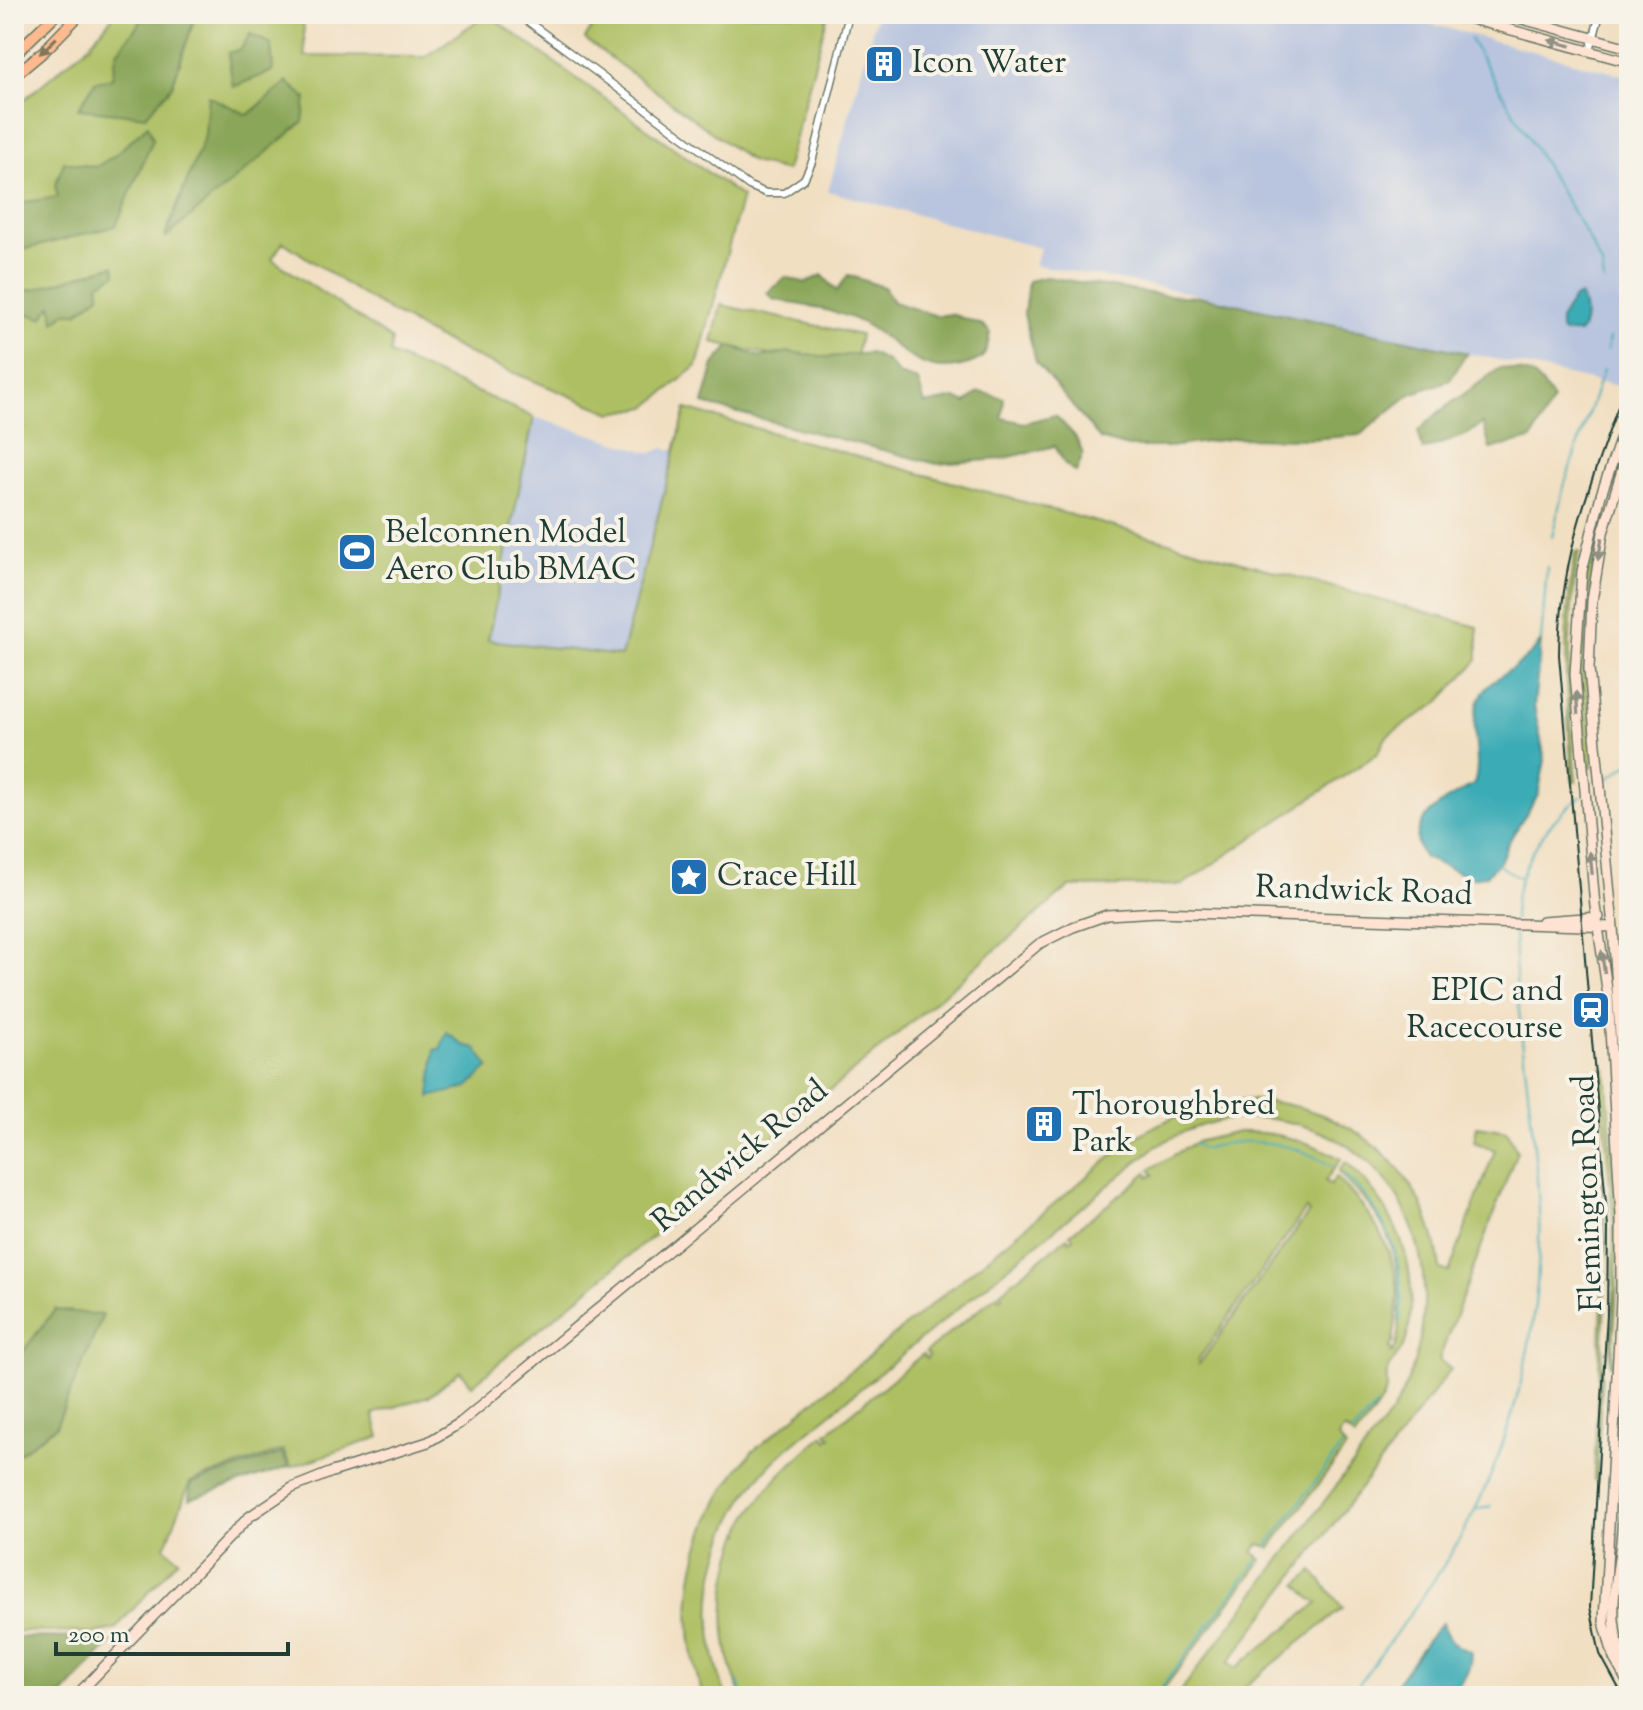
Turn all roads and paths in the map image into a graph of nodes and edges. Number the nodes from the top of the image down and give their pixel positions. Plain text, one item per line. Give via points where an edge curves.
1 (56, 14) edge
2 (80, 14) edge
3 (518, 14) edge
4 (849, 14) edge
5 (1453, 14) edge
6 (1504, 14) edge
7 (1600, 14) edge
8 (1479, 17) edge
9 (1594, 39) junction
10 (1629, 48) edge
11 (1590, 51) junction
12 (14, 55) edge
13 (1629, 62) edge
14 (14, 76) edge
15 (1629, 414) edge
16 (1629, 447) edge
17 (1612, 922) junction
18 (1597, 923) junction
19 (1614, 1126) junction
20 (1626, 1127) junction
21 (1629, 1172) edge
22 (1629, 1322) edge
23 (1629, 1673) edge
24 (1629, 1685) edge
25 (76, 1696) edge

1 - 12 main road
2 -> 14 main road
3 - 4 street via 749,186 775,194 792,190 812,162
5 - 8 main road
6 - 9 main road
7 - 9 street
11 -> 8 main road
9 - 10 main road
9 - 11 street
11 - 13 main road
18 -> 15 main road, Flemington Road via 1575,674 1578,600 1598,507
16 -> 17 main road, Flemington Road via 1603,533 1589,669
17 - 18 main road, Randwick Road
17 - 20 main road, Flemington Road
19 -> 18 main road, Flemington Road via 1608,996
18 - 25 main road, Randwick Road via 1117,913 1039,944 460,1423 428,1442 292,1488 249,1517
19 - 20 main road
19 - 24 main road, Flemington Road via 1621,1299 1603,1609 1614,1658
20 - 21 main road, Flemington Road
22 - 23 main road, Flemington Road via 1622,1532 1612,1603 1617,1646

